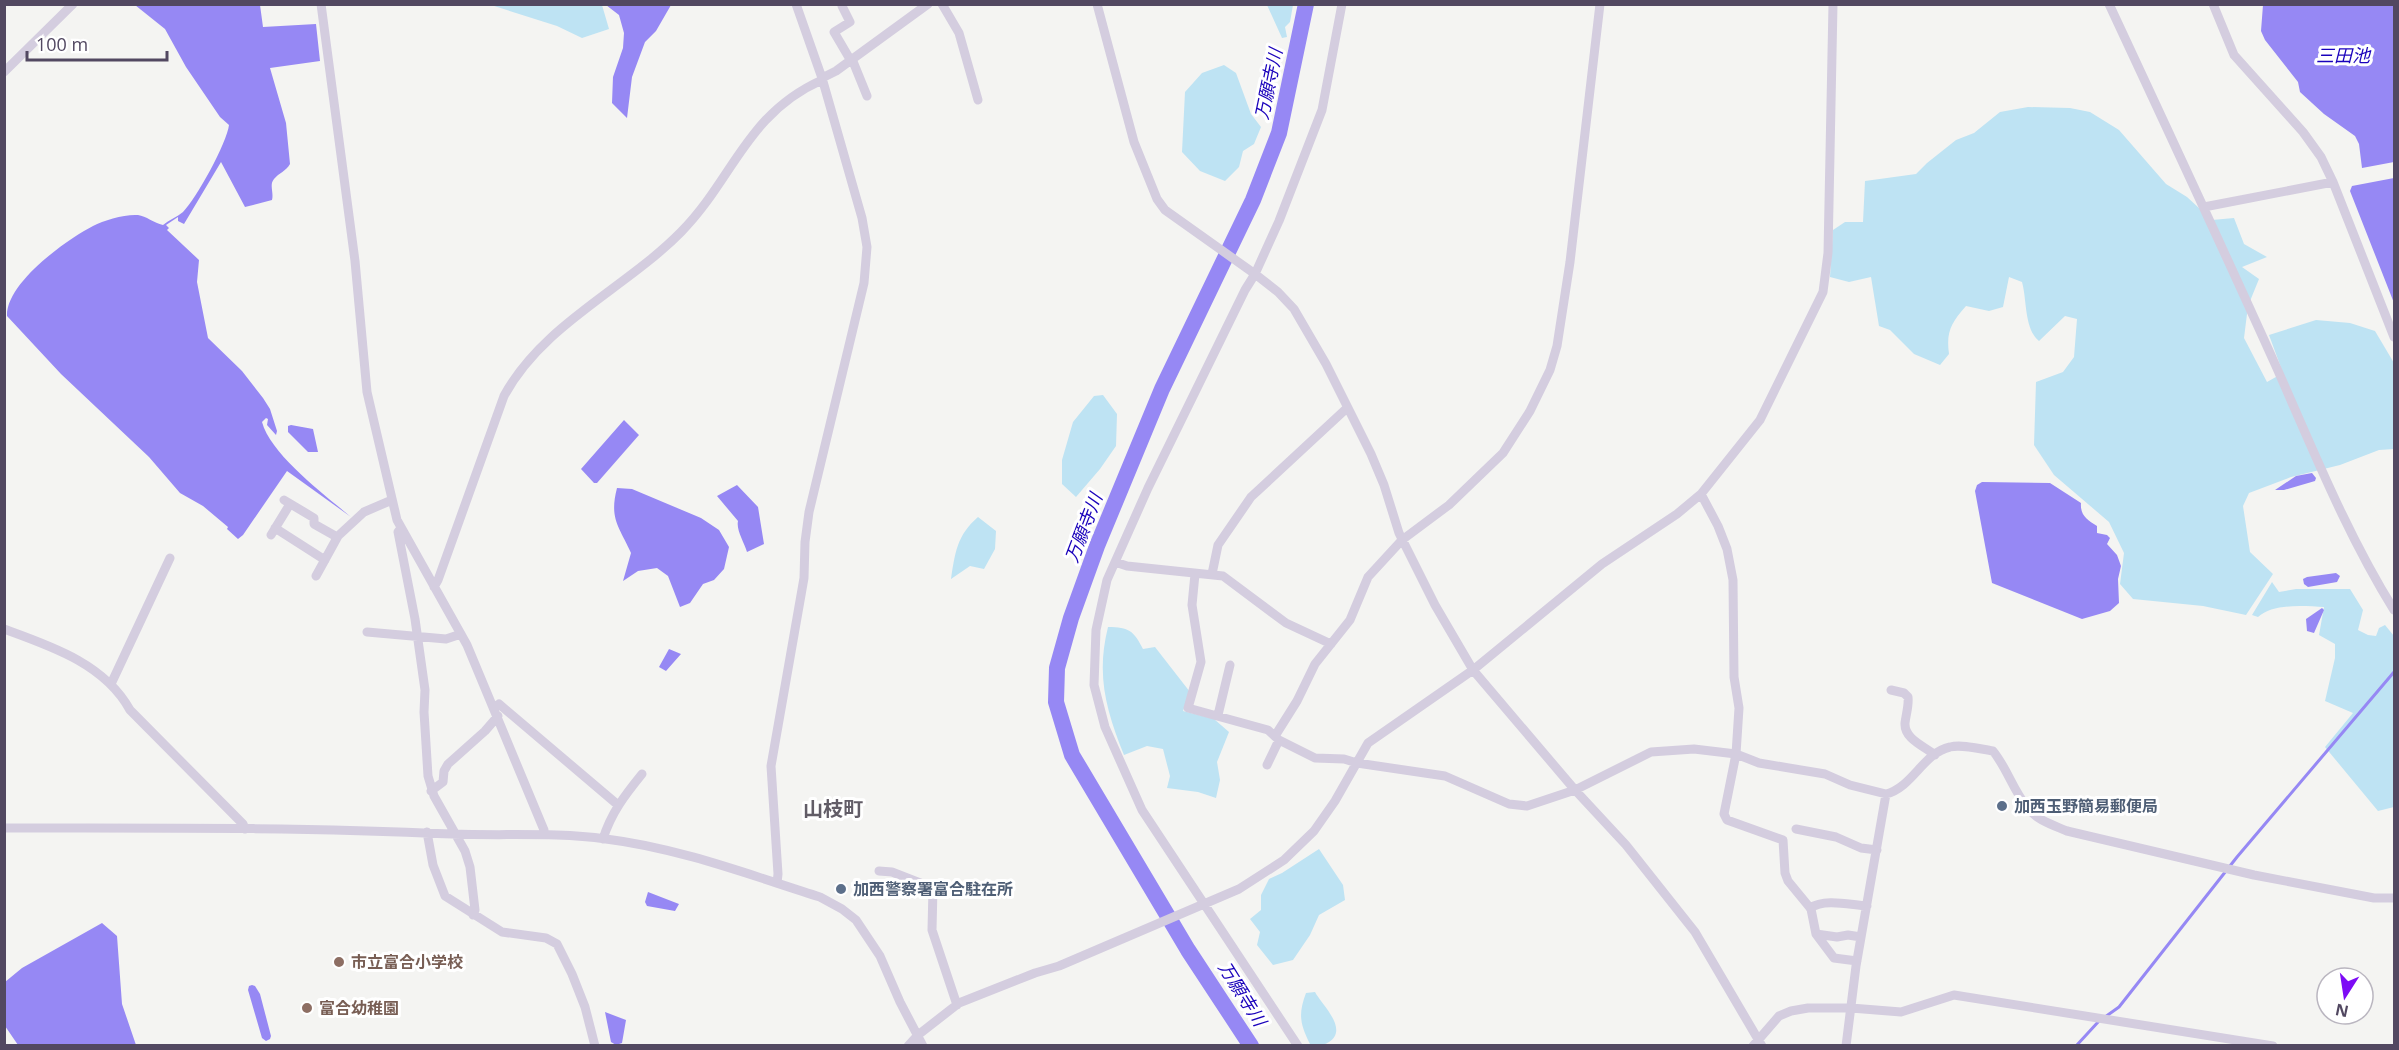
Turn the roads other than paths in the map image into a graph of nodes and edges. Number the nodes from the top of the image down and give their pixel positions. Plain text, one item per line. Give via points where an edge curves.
1 (73, 4) edge
2 (321, 4) edge
3 (796, 4) edge
4 (928, 4) edge
5 (942, 4) edge
6 (1097, 4) edge
7 (1342, 4) edge
8 (1600, 4) edge
9 (1833, 4) edge
10 (2109, 4) edge
11 (2213, 4) edge
12 (842, 6) edge
13 (851, 60) junction
14 (4, 72) edge
15 (822, 79) junction
16 (867, 96) dead end
17 (978, 100) dead end
18 (2333, 182) junction
19 (2204, 207) junction
20 (1253, 272) junction
21 (2394, 337) edge
22 (1347, 408) junction
23 (1701, 494) junction
24 (392, 500) junction
25 (401, 528) junction
26 (338, 537) junction
27 (1402, 540) junction
28 (170, 558) dead end
29 (325, 560) junction
30 (1115, 562) junction
31 (1195, 574) junction
32 (1212, 574) junction
33 (316, 576) dead end
34 (434, 587) junction
35 (2394, 610) edge
36 (4, 629) edge
37 (367, 632) dead end
38 (461, 634) junction
39 (418, 637) junction
40 (1330, 644) junction
41 (1230, 665) dead end
42 (1473, 670) junction
43 (111, 684) junction
44 (1891, 690) dead end
45 (496, 712) junction
46 (1218, 715) junction
47 (1277, 738) junction
48 (1736, 754) junction
49 (1935, 755) junction
50 (1357, 763) junction
51 (1266, 765) dead end
52 (642, 774) dead end
53 (1575, 790) junction
54 (432, 791) junction
55 (1886, 794) junction
56 (618, 805) junction
57 (4, 828) edge
58 (245, 829) junction
59 (1796, 829) dead end
60 (427, 832) junction
61 (457, 834) junction
62 (544, 834) junction
63 (603, 838) junction
64 (1876, 850) junction
65 (879, 871) dead end
66 (777, 884) junction
67 (2394, 898) edge
68 (1203, 903) junction
69 (1867, 906) junction
70 (1810, 908) junction
71 (473, 915) junction
72 (1816, 934) junction
73 (1861, 937) junction
74 (1857, 961) junction
75 (957, 1005) junction
76 (1851, 1008) junction
77 (918, 1035) junction
78 (1758, 1044) edge
79 (595, 1046) edge
80 (908, 1046) edge
81 (923, 1046) edge
82 (1298, 1046) edge
83 (1846, 1046) edge
84 (2273, 1046) edge

1 - 14 street
2 - 24 street via 368,392
3 - 15 street
4 - 13 street
5 - 17 street via 959,33
6 - 20 street via 1134,142 1157,199 1166,210
7 - 20 street via 1322,110 1279,220
8 - 27 street via 1570,262 1550,370 1503,453 1449,505
9 - 23 street via 1824,285 1760,420
10 - 19 street
11 - 18 street via 2234,55 2303,132
12 - 13 street via 850,22 834,32
13 - 15 street
13 - 16 street
15 - 34 street via 790,96 761,124 681,232 558,332 515,375
15 - 66 street via 862,218 866,265 844,374 809,512 804,578 771,766
18 - 19 street
18 - 21 street
19 - 35 street via 2373,576
20 - 22 street via 1294,309
20 - 30 street
22 - 27 street via 1384,485
22 - 32 street via 1251,497 1218,545
23 - 42 street via 1602,564
23 - 48 street via 1727,549 1733,580 1734,677 1739,708
24 - 25 street
24 - 26 street via 364,512
25 - 34 street
25 - 39 street via 398,532
26 - 29 street
26 - 29 street via 287,502 273,532
27 - 40 street via 1368,577 1350,620
27 - 42 street via 1434,606
28 - 43 street
29 - 33 street
30 - 31 street
30 - 68 street via 1096,630 1094,685 1099,708 1142,810
31 - 32 street
31 - 46 street via 1192,605 1201,662 1188,708
32 - 40 street via 1223,576 1286,623
34 - 38 street
36 - 43 street via 88,664
37 - 39 street
38 - 39 street via 446,639
38 - 45 street
39 - 54 street
40 - 47 street via 1315,664
41 - 46 street
42 - 50 street via 1368,743
42 - 53 street
43 - 58 street via 130,710
44 - 49 street via 1908,698 1906,731
45 - 54 street via 485,731 448,764 442,782
45 - 56 street via 499,704
45 - 62 street
46 - 47 street via 1268,730
47 - 50 street via 1315,758
47 - 51 street
48 - 53 street via 1694,749 1652,752
48 - 55 street via 1759,763 1824,774
48 - 70 street via 1724,814 1727,820 1783,840 1788,881
49 - 55 street via 1902,787
49 - 67 street via 1950,747 1993,751 2027,808 2067,831 2253,875 2374,898
50 - 53 street via 1445,776 1509,804 1527,806
50 - 68 street via 1314,831 1284,860 1239,889
52 - 56 street
53 - 78 street via 1626,845 1695,932
54 - 61 street
55 - 64 street
56 - 63 street
57 - 58 street
58 - 60 street
59 - 64 street
60 - 61 street
60 - 71 street via 433,865 445,896
61 - 62 street
61 - 71 street via 470,867
62 - 63 street
63 - 66 street via 660,849
64 - 69 street
65 - 75 street via 933,888 932,930
66 - 77 street via 820,897 856,921 880,956
68 - 75 street via 1059,966
68 - 82 street
69 - 70 street via 1829,903
69 - 73 street
70 - 72 street
71 - 79 street via 502,932 546,938 556,944 572,974
72 - 73 street
72 - 74 street via 1834,958
73 - 74 street
74 - 76 street
75 - 77 street
76 - 78 street via 1791,1011 1779,1016
76 - 83 street
76 - 84 street via 1901,1012 1954,995
77 - 80 street
77 - 81 street

